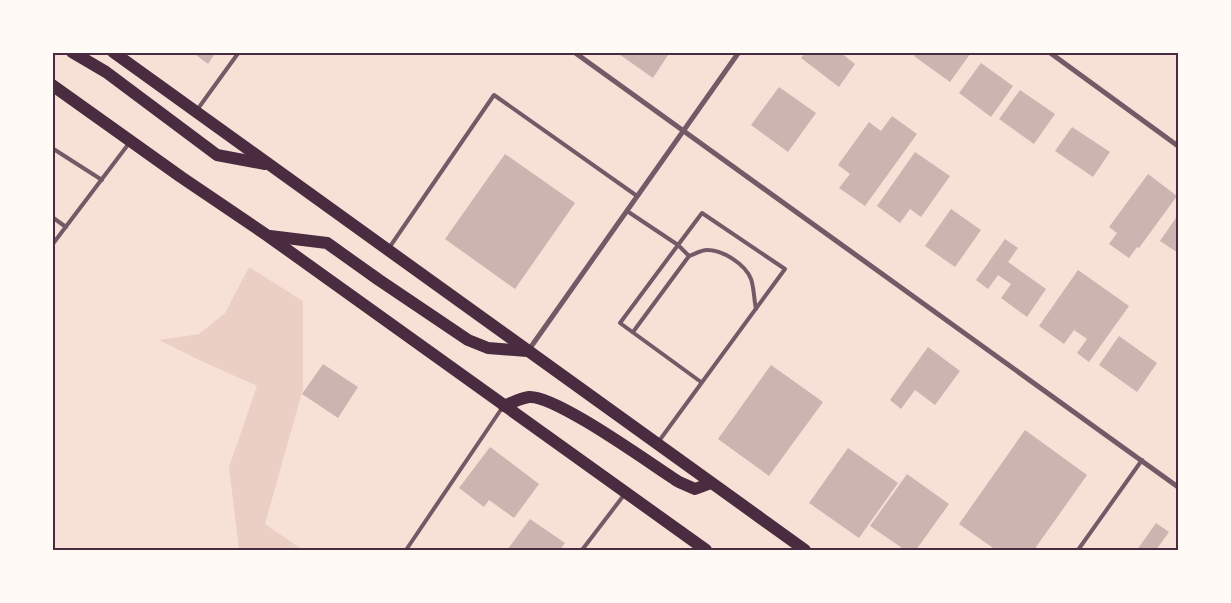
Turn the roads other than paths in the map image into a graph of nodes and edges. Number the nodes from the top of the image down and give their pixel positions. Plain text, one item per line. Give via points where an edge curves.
1 (72, 52) edge
2 (114, 52) edge
3 (239, 52) edge
4 (574, 52) edge
5 (738, 52) edge
6 (1049, 52) edge
7 (52, 85) edge
8 (196, 112) junction
9 (683, 132) junction
10 (131, 141) junction
11 (1178, 146) edge
12 (52, 148) edge
13 (269, 166) junction
14 (102, 180) junction
15 (637, 196) junction
16 (627, 210) junction
17 (52, 217) edge
18 (66, 227) junction
19 (268, 236) junction
20 (52, 245) edge
21 (678, 245) junction
22 (388, 250) junction
23 (689, 256) junction
24 (756, 309) junction
25 (633, 332) junction
26 (527, 351) junction
27 (701, 382) junction
28 (504, 406) junction
29 (657, 444) junction
30 (1142, 460) junction
31 (711, 483) junction
32 (1178, 487) edge
33 (626, 493) junction
34 (406, 550) edge
35 (582, 550) edge
36 (706, 550) edge
37 (804, 550) edge
38 (1078, 550) edge

1 - 13 main road via 106,72 217,155
2 - 8 main road
3 - 8 lane
4 - 9 street
5 - 9 street
6 - 11 street
7 - 10 main road
8 - 13 main road
9 - 15 street
9 - 30 street
10 - 14 lane
10 - 19 main road
12 - 14 lane
13 - 22 main road
14 - 18 lane
15 - 16 street
15 - 22 lane via 494,95
16 - 21 lane
16 - 26 street
17 - 18 lane
18 - 20 lane
19 - 26 main road via 327,243 468,340 488,348
19 - 28 main road
21 - 23 lane
21 - 24 lane via 702,213 785,269
21 - 25 lane via 620,322
22 - 26 main road
23 - 24 lane via 708,250 725,254 745,269 751,279
23 - 25 lane
24 - 27 lane
25 - 27 lane
26 - 29 main road
27 - 29 lane
28 - 31 main road via 530,397 554,403 679,482 695,489
28 - 33 main road
28 - 34 lane
29 - 31 main road
30 - 32 street
30 - 38 lane
31 - 37 main road
33 - 35 lane
33 - 36 main road

